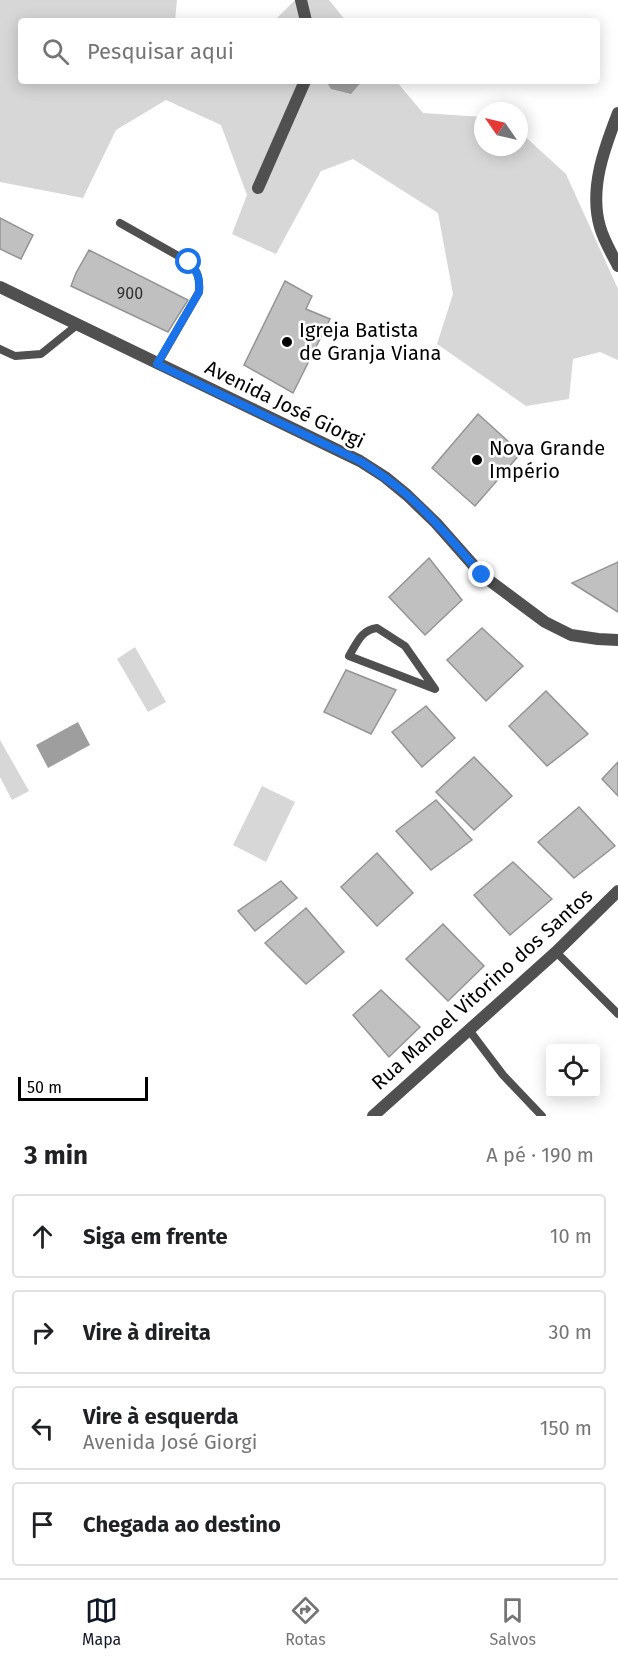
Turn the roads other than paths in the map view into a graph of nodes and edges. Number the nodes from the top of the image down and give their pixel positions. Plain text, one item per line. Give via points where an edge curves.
1 (301, 0) edge
2 (305, 18) edge
3 (304, 84) edge
4 (618, 112) edge
5 (258, 188) dead end
6 (120, 224) dead end
7 (618, 266) edge
8 (0, 287) edge
9 (77, 325) junction
10 (0, 349) edge
11 (157, 364) junction
12 (618, 640) edge
13 (435, 689) joint
14 (618, 891) edge
15 (556, 952) junction
16 (618, 1014) edge
17 (469, 1030) junction
18 (373, 1116) edge
19 (542, 1116) edge

1 - 2 street
3 - 5 street
4 - 7 street via 596,185 596,205 600,229
6 - 11 lane via 189,262 200,279 199,292
8 - 9 street, Avenida José Giorgi
9 - 10 lane via 41,354 15,356
9 - 11 street, Avenida José Giorgi
11 - 12 street, Avenida José Giorgi via 360,461 385,477 436,523 482,575 545,622 571,635
13 - 13 lane via 403,677 349,656 362,635 377,628 405,646
14 - 15 street, Rua Manoel Vitorino dos Santos
15 - 16 lane
15 - 17 street, Rua Manoel Vitorino dos Santos
17 - 18 street, Rua Manoel Vitorino dos Santos
17 - 19 lane via 503,1076

